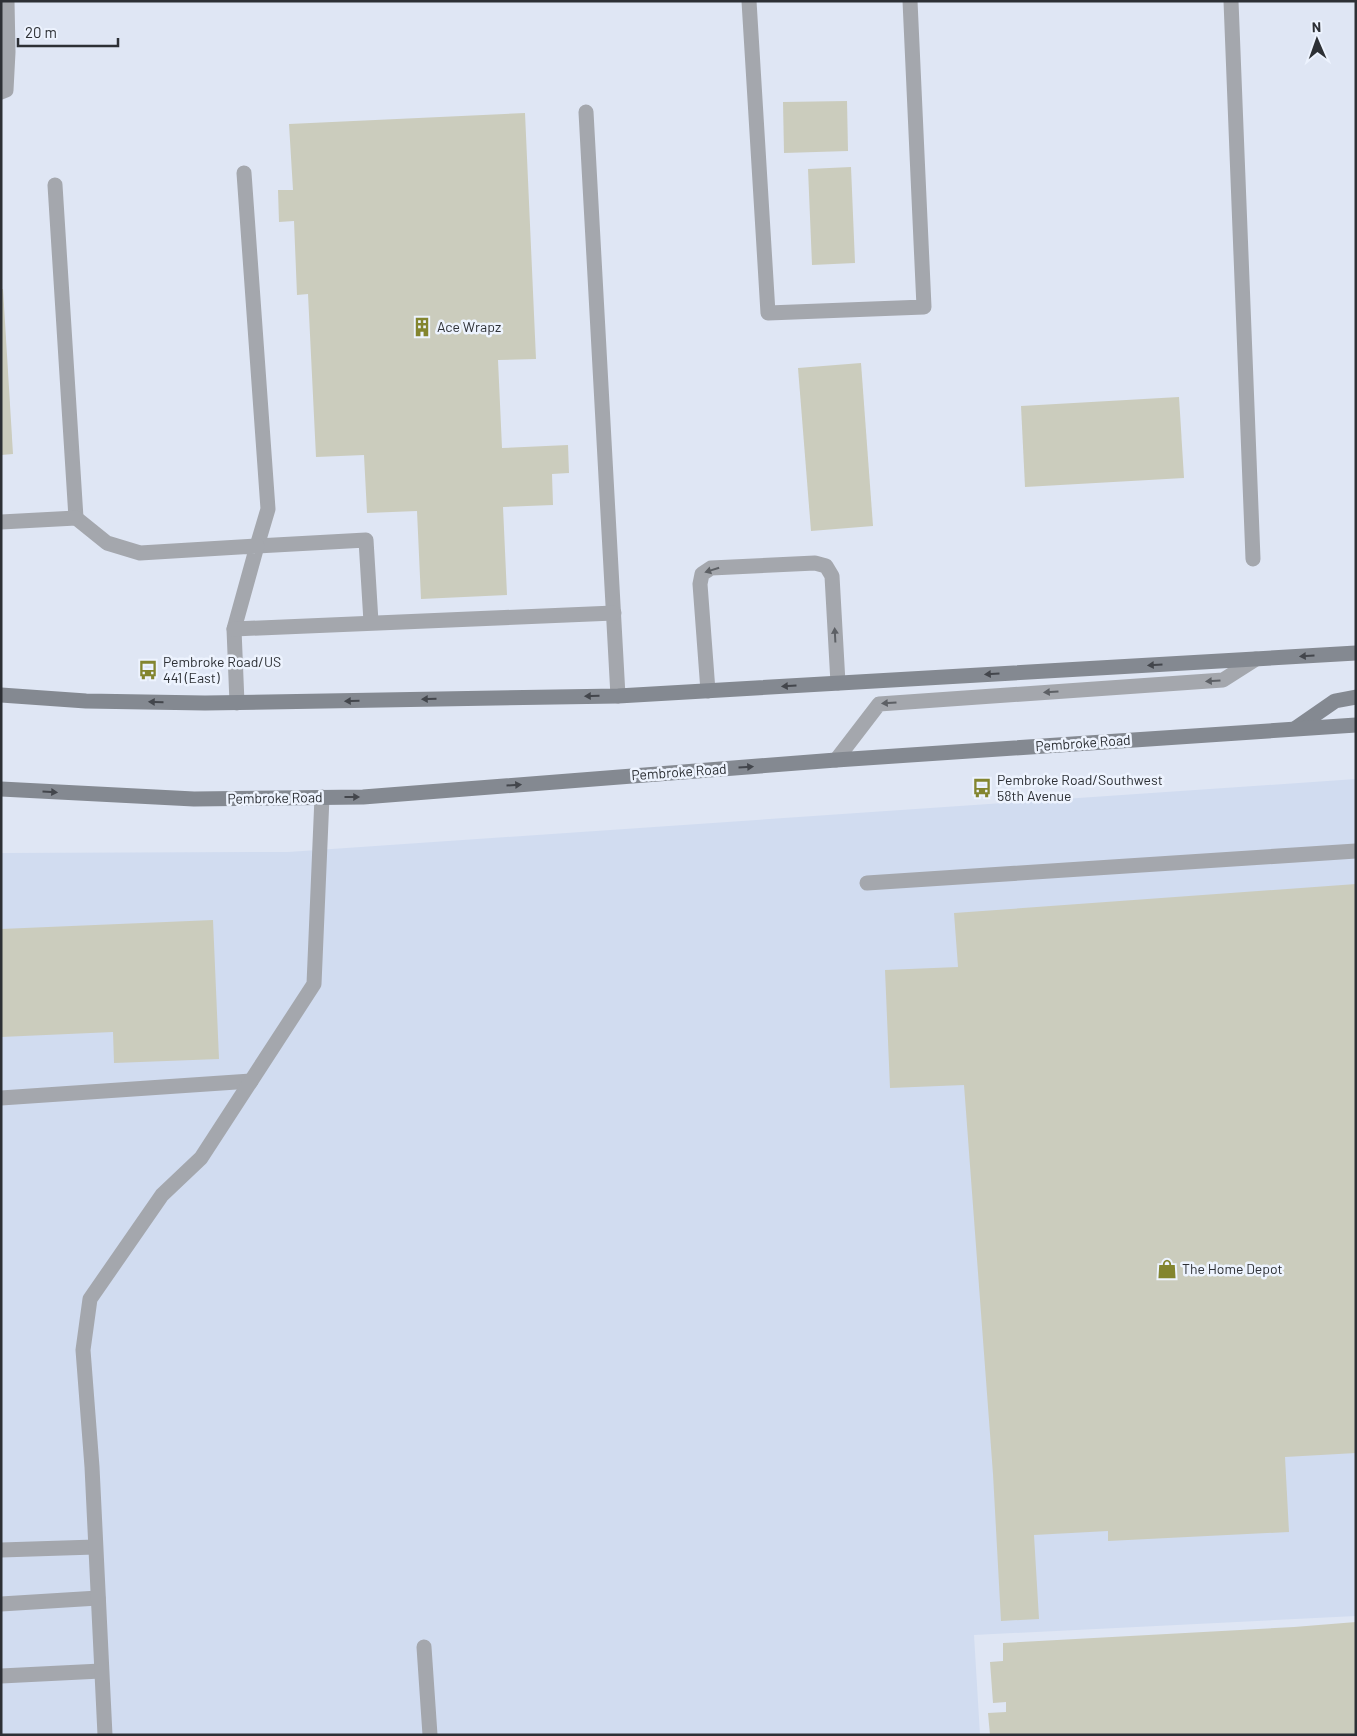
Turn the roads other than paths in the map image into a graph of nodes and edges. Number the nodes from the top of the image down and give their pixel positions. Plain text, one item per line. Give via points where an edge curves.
1 (7, 1) edge
2 (749, 1) edge
3 (910, 1) edge
4 (1231, 1) edge
5 (1, 92) edge
6 (586, 112) dead end
7 (244, 173) dead end
8 (55, 185) dead end
9 (76, 518) junction
10 (1, 522) edge
11 (257, 546) junction
12 (1253, 559) dead end
13 (614, 613) junction
14 (371, 622) junction
15 (234, 629) junction
16 (1356, 654) edge
17 (1256, 659) junction
18 (838, 683) junction
19 (708, 691) junction
20 (1, 695) edge
21 (618, 696) junction
22 (1356, 697) edge
23 (237, 703) junction
24 (1356, 725) edge
25 (1294, 729) junction
26 (836, 760) junction
27 (1, 788) edge
28 (322, 797) junction
29 (1356, 851) edge
30 (867, 883) dead end
31 (251, 1081) junction
32 (1, 1098) edge
33 (95, 1547) junction
34 (1, 1550) edge
35 (98, 1598) junction
36 (1, 1604) edge
37 (424, 1647) dead end
38 (101, 1671) junction
39 (1, 1676) edge
40 (105, 1735) edge
41 (430, 1735) edge

1 - 5 lane via 6,90
2 - 3 lane via 768,313 924,307
4 - 12 lane
6 - 13 lane
7 - 11 lane via 268,509
8 - 9 lane
9 - 10 lane
9 - 11 lane via 107,543 140,552
11 - 14 lane via 366,540
11 - 15 lane
13 - 14 lane
13 - 21 lane
14 - 15 lane
15 - 23 lane
16 -> 17 main road
17 -> 18 main road
17 -> 26 lane via 1223,680 880,704
18 -> 19 main road
18 -> 19 lane via 832,576 826,566 815,563 711,568 702,574 700,584
19 - 21 main road
23 -> 20 main road via 86,701
21 -> 23 main road
22 - 25 main road via 1335,701
24 - 25 main road, Pembroke Road
25 - 26 main road, Pembroke Road
28 -> 26 main road, Pembroke Road via 363,797
27 -> 28 main road, Pembroke Road via 194,799
28 - 31 lane via 314,984
29 - 30 lane
31 - 32 lane
31 - 33 lane via 201,1158 162,1194 90,1299 83,1350
33 - 34 lane
33 - 35 lane
35 - 36 lane
35 - 38 lane
37 - 41 lane
38 - 39 lane
38 - 40 lane

